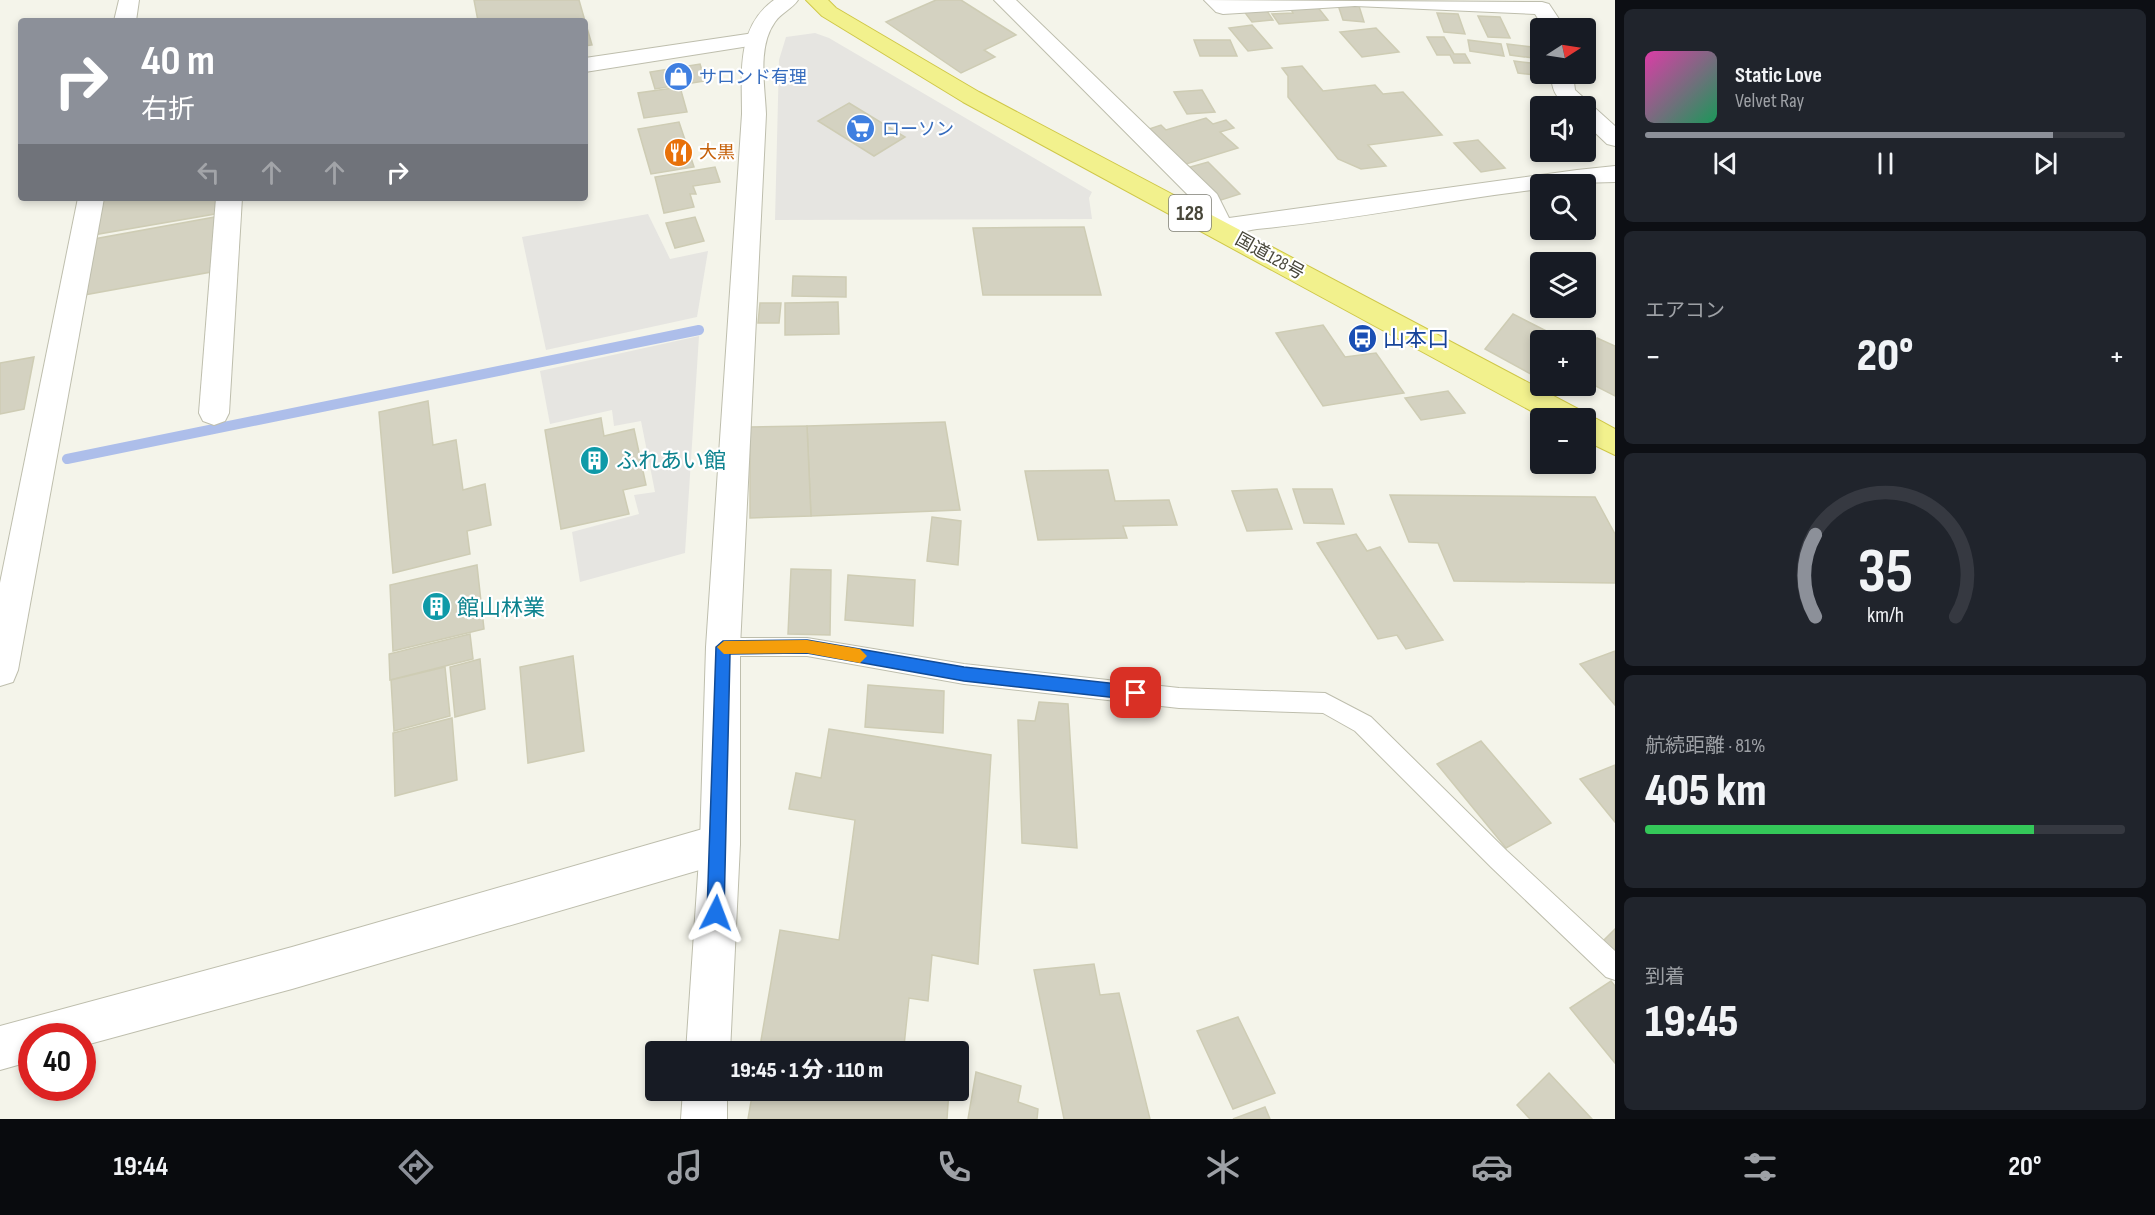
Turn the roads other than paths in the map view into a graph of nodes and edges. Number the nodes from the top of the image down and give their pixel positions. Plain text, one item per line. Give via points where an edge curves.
1 (129, 0) edge
2 (788, 0) edge
3 (816, 0) edge
4 (1004, 0) edge
5 (1214, 0) edge
6 (1542, 4) edge
7 (126, 18) edge
8 (1549, 18) edge
9 (754, 39) junction
10 (588, 65) edge
11 (1596, 121) edge
12 (1615, 139) edge
13 (1615, 174) edge
14 (90, 201) edge
15 (230, 201) edge
16 (1221, 229) junction
17 (1551, 408) edge
18 (214, 413) dead end
19 (1596, 433) edge
20 (1615, 443) edge
21 (723, 647) junction
22 (0, 670) edge
23 (720, 844) junction
24 (1615, 968) edge
25 (89, 1023) edge
26 (709, 1041) edge
27 (18, 1043) edge
28 (0, 1048) edge
29 (705, 1101) edge
30 (704, 1119) edge

1 - 7 street
2 - 9 street via 764,19
3 - 16 highway, 国道128号 / 128 via 829,12 971,97
4 - 16 street via 1208,201
5 - 6 street via 1223,8 1355,0
6 - 8 street
9 - 10 street
9 - 21 street via 754,114
11 - 12 street
13 - 16 street via 1493,186 1306,217 1239,221
14 - 22 street
15 - 18 street
16 - 17 highway, 国道128号 / 128
19 - 20 highway
21 - 23 street
21 - 24 lane via 807,647 964,674 1179,698 1325,704 1363,724
23 - 25 street
23 - 26 street
27 - 28 street
29 - 30 street

